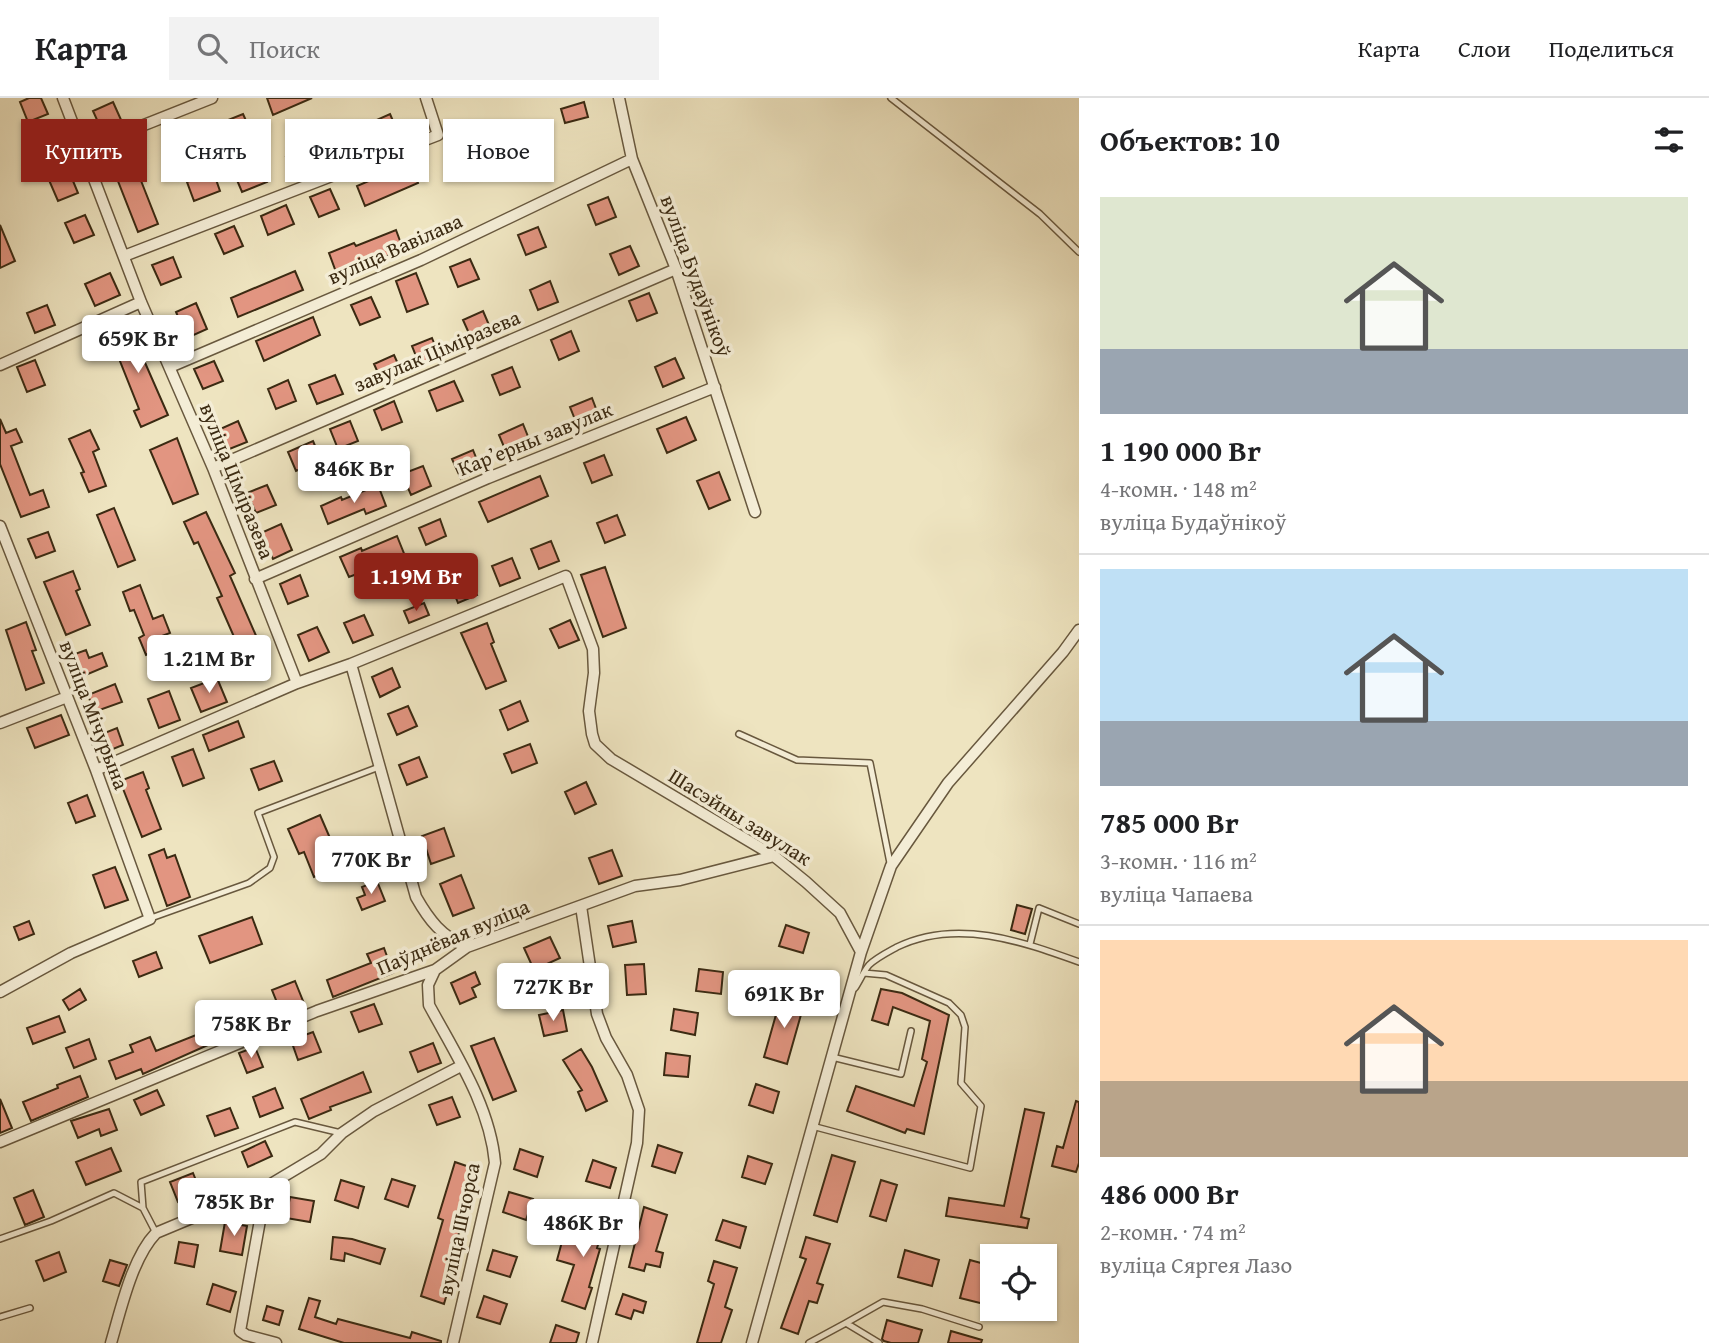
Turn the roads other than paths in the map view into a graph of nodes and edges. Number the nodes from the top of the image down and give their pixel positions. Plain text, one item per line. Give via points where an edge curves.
1 (63, 98) edge
2 (212, 98) edge
3 (426, 98) edge
4 (619, 98) edge
5 (891, 98) edge
6 (70, 119) edge
7 (147, 124) edge
8 (632, 159) junction
9 (94, 182) edge
10 (1079, 253) edge
11 (124, 256) junction
12 (676, 269) junction
13 (141, 302) junction
14 (0, 365) edge
15 (170, 367) junction
16 (715, 387) junction
17 (213, 468) junction
18 (755, 512) dead end
19 (0, 526) edge
20 (255, 579) junction
21 (1079, 630) edge
22 (1075, 639) edge
23 (351, 664) junction
24 (297, 683) junction
25 (67, 696) junction
26 (0, 723) edge
27 (739, 734) dead end
28 (379, 767) junction
29 (96, 770) junction
30 (774, 856) junction
31 (891, 866) junction
32 (581, 906) junction
33 (150, 919) junction
34 (1079, 924) edge
35 (1030, 944) junction
36 (467, 947) junction
37 (861, 952) junction
38 (1079, 962) edge
39 (435, 970) junction
40 (864, 973) junction
41 (0, 992) edge
42 (848, 999) junction
43 (911, 1031) dead end
44 (832, 1057) junction
45 (461, 1066) junction
46 (812, 1126) junction
47 (342, 1133) junction
48 (0, 1142) edge
49 (266, 1187) junction
50 (143, 1208) junction
51 (156, 1233) junction
52 (0, 1239) edge
53 (30, 1308) dead end
54 (0, 1317) edge
55 (846, 1323) junction
56 (979, 1327) dead end
57 (111, 1343) edge
58 (276, 1343) edge
59 (453, 1343) edge
60 (592, 1343) edge
61 (752, 1343) edge
62 (809, 1343) edge
63 (879, 1343) edge

1 - 6 street, вуліца Ціміразева
2 - 7 street
3 - 11 street via 438,135
4 - 8 street, вуліца Будаўнікоў
5 - 10 lane via 1040,214
8 - 12 street, вуліца Будаўнікоў
8 - 15 street, вуліца Вавілава via 421,260
9 - 11 street, вуліца Ціміразева
11 - 13 street, вуліца Ціміразева
12 - 16 street, вуліца Будаўнікоў
12 - 17 street, завулак Ціміразева
13 - 14 street
13 - 15 street, вуліца Ціміразева
15 - 17 street, вуліца Ціміразева
16 - 18 street, вуліца Будаўнікоў
16 - 20 street, Карʼерны завулак
17 - 20 street, вуліца Ціміразева
19 - 25 street, вуліца Мічурына
20 - 24 street, вуліца Ціміразева
21 - 22 street
22 - 31 street via 948,783
23 - 24 street
23 - 28 street
23 - 30 street, Шасэйны завулак via 566,576 593,649 589,711 595,744 611,760
24 - 29 street
25 - 26 street
25 - 29 street, вуліца Мічурына
27 - 31 lane via 797,760 870,763
28 - 33 lane via 258,813 274,857 271,868 249,883
28 - 36 street via 416,897 450,940
29 - 33 street, вуліца Мічурына
30 - 32 street, Паўднёвая вуліца via 680,880 635,886
30 - 37 street, Шасэйны завулак via 840,913
31 - 37 street
32 - 36 street, Паўднёвая вуліца
32 - 60 street via 597,1014 639,1110 637,1143
33 - 41 street via 71,953
34 - 35 lane via 1039,908
35 - 38 lane
35 - 40 lane via 973,933 918,937 870,963
36 - 39 street, Паўднёвая вуліца
37 - 42 street
39 - 45 street, вуліца Шчорса via 428,985 429,1005
39 - 48 street, Паўднёвая вуліца via 317,1011
40 - 42 lane
40 - 46 lane via 898,980 949,1003 961,1015 965,1027 961,1083 981,1106 971,1168
42 - 44 street
43 - 44 lane via 901,1074
44 - 46 street
45 - 47 street
45 - 59 street, вуліца Шчорса via 483,1110 495,1163
46 - 61 street
47 - 49 street via 321,1154
47 - 50 lane via 295,1122 141,1182
49 - 51 street
49 - 58 street via 240,1331
50 - 51 lane
50 - 52 lane via 114,1193
51 - 57 street via 136,1264
53 - 54 lane
55 - 56 lane via 883,1302 922,1308
55 - 62 lane
55 - 63 lane

